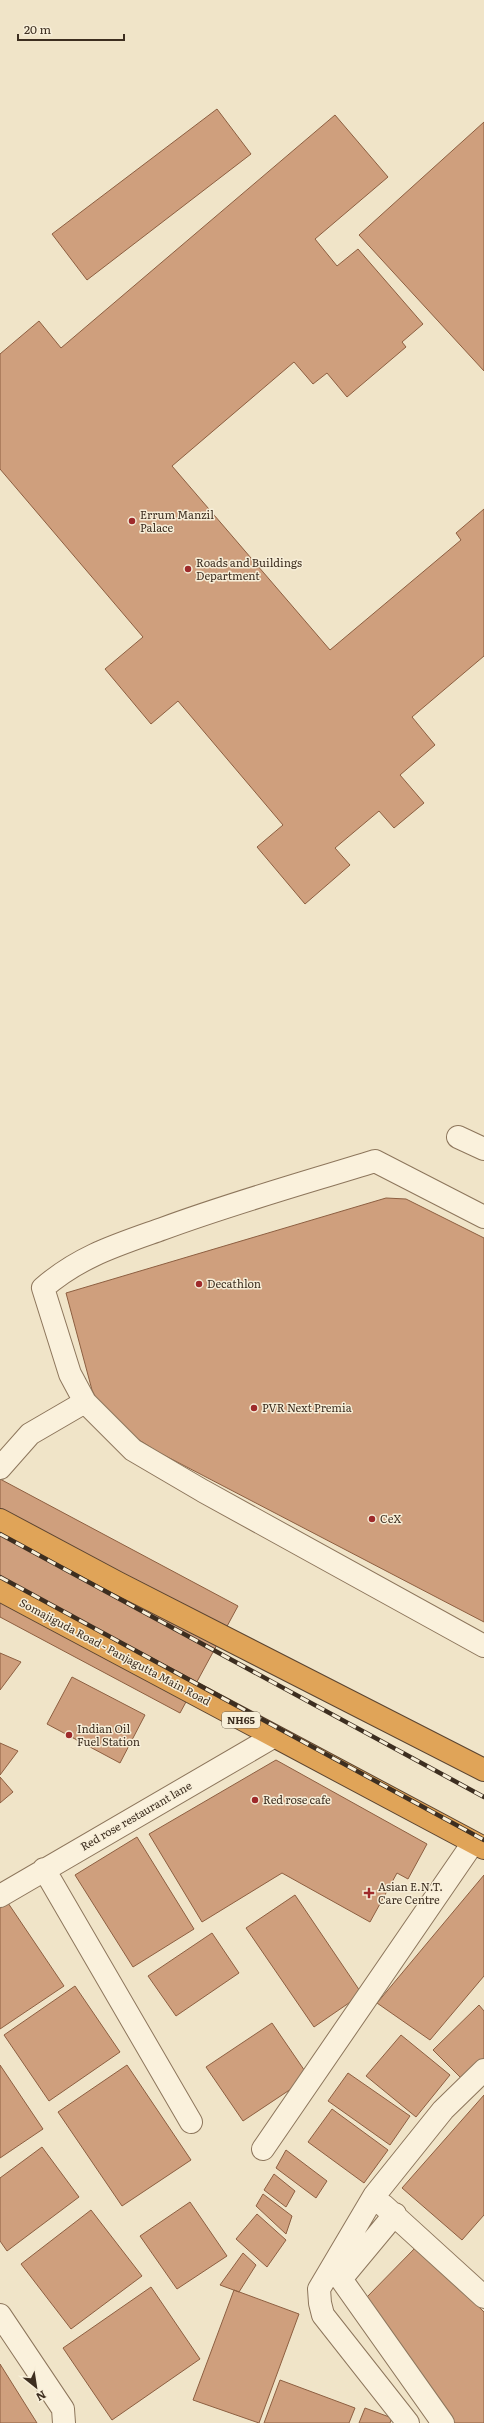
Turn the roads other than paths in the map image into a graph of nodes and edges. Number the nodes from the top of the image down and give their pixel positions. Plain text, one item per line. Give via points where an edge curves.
1 (458, 1136) dead end
2 (484, 1149) edge
3 (484, 1216) edge
4 (85, 1402) junction
5 (0, 1468) edge
6 (0, 1520) edge
7 (0, 1590) edge
8 (484, 1646) edge
9 (273, 1737) junction
10 (484, 1770) edge
11 (478, 1845) edge
12 (44, 1869) junction
13 (0, 1896) edge
14 (484, 2070) edge
15 (191, 2122) dead end
16 (263, 2149) dead end
17 (374, 2196) junction
18 (395, 2214) junction
19 (484, 2297) edge
20 (0, 2315) edge
21 (64, 2423) edge
22 (408, 2423) edge
23 (443, 2423) edge

1 - 2 street
3 - 4 street via 375,1161 207,1212 93,1254 58,1275 43,1288 70,1374
4 - 5 street via 30,1434
4 - 8 street via 133,1450
6 - 10 highway
7 - 9 highway, Somajiguda Road - Panjagutta Main Road / NH65
9 - 11 highway, Somajiguda Road - Panjagutta Main Road / NH65
9 - 12 street, Red rose restaurant lane
11 - 16 street
12 - 13 street, Red rose restaurant lane
12 - 15 street
14 - 17 street via 443,2110
17 - 18 street
17 - 22 street via 319,2289 320,2303 323,2315
18 - 19 street
18 - 23 street via 341,2279
20 - 21 street via 63,2409

